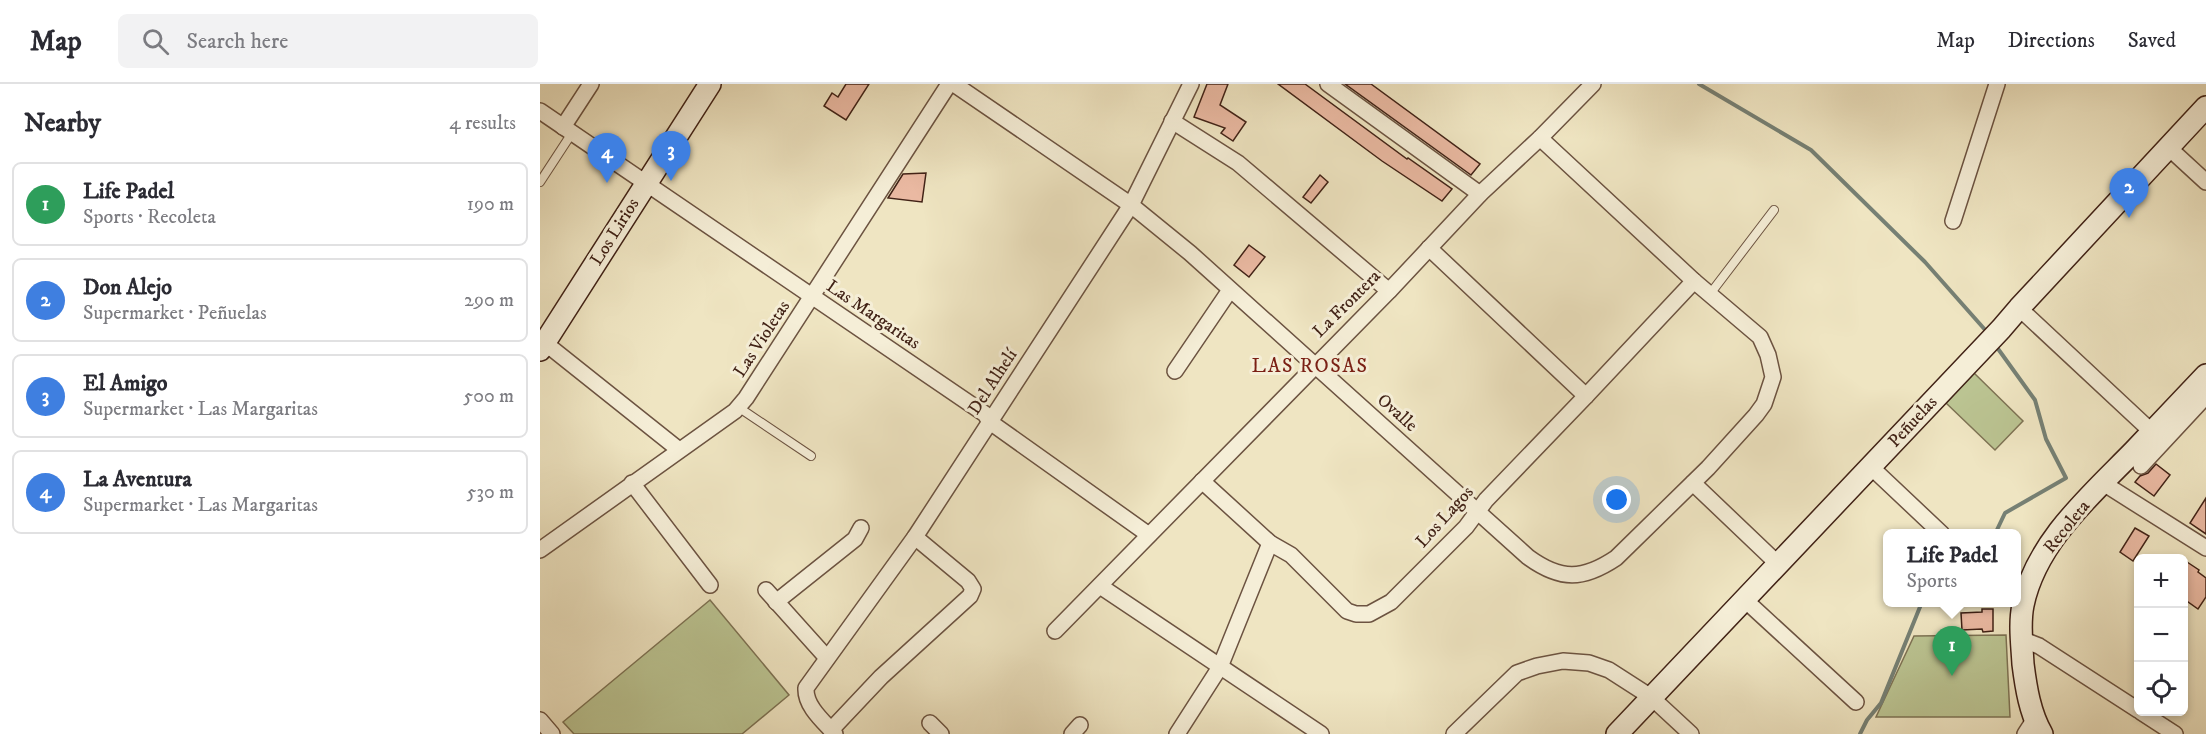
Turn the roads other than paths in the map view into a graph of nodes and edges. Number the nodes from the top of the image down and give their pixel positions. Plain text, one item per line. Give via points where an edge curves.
1 (591, 84) edge
2 (710, 84) edge
3 (949, 84) edge
4 (954, 84) edge
5 (1328, 84) edge
6 (1593, 84) edge
7 (1996, 84) edge
8 (1186, 86) edge
9 (2206, 107) edge
10 (540, 111) edge
11 (1172, 121) junction
12 (567, 130) junction
13 (1540, 138) junction
14 (2169, 148) junction
15 (540, 182) edge
16 (2206, 182) edge
17 (646, 184) junction
18 (1480, 194) junction
19 (1131, 205) junction
20 (1774, 210) dead end
21 (1953, 221) dead end
22 (1429, 248) junction
23 (1694, 281) junction
24 (1230, 290) junction
25 (1389, 291) junction
26 (1710, 294) junction
27 (813, 298) junction
28 (2019, 308) junction
29 (542, 344) edge
30 (1315, 365) junction
31 (1175, 371) dead end
32 (2206, 375) edge
33 (1586, 396) junction
34 (2206, 396) edge
35 (738, 407) junction
36 (990, 422) junction
37 (2152, 432) junction
38 (678, 449) junction
39 (812, 456) dead end
40 (2140, 466) dead end
41 (1870, 467) junction
42 (1202, 482) junction
43 (632, 483) junction
44 (1693, 483) junction
45 (2103, 483) junction
46 (1477, 512) junction
47 (861, 528) dead end
48 (1937, 529) edge
49 (1149, 535) junction
50 (915, 537) junction
51 (1270, 543) junction
52 (2206, 548) edge
53 (540, 550) edge
54 (1778, 564) junction
55 (710, 585) dead end
56 (1100, 586) junction
57 (795, 587) junction
58 (1744, 600) junction
59 (2021, 600) edge
60 (2020, 607) edge
61 (792, 620) junction
62 (1055, 631) dead end
63 (2021, 639) junction
64 (827, 658) junction
65 (1220, 667) junction
66 (1651, 697) junction
67 (1856, 702) dead end
68 (2134, 707) edge
69 (2148, 716) edge
70 (540, 720) edge
71 (2033, 729) edge
72 (833, 732) edge
73 (552, 734) edge
74 (1177, 734) edge
75 (1321, 734) edge
76 (1454, 734) edge
77 (1617, 734) edge
78 (1691, 734) edge
79 (2175, 734) edge

1 - 12 street
2 - 17 street, Los Lirios
3 - 27 street, Las Violetas
4 - 19 street, Ovalle
5 - 18 street
6 - 13 street, La Frontera
7 - 21 street
8 - 11 street, Del Alhelí
9 - 14 street, Peñuelas
10 - 12 street, Las Margaritas
11 - 19 street, Del Alhelí
11 - 25 street via 1238,163
12 - 15 lane
12 - 17 street, Las Margaritas
13 - 18 street, La Frontera
13 - 23 street, Ovalle
14 - 16 street
14 - 28 street, Peñuelas
17 - 27 street, Las Margaritas
17 - 29 street, Los Lirios
18 - 22 street, La Frontera
19 - 24 street, Ovalle
19 - 36 street, Del Alhelí
20 - 26 lane
22 - 25 street, La Frontera
22 - 33 street
23 - 26 street, Ovalle
23 - 33 street, Los Lagos
24 - 30 street, Ovalle
24 - 31 street
25 - 30 street, La Frontera
26 - 44 street, Ovalle via 1760,337 1773,377 1756,415
27 - 35 street, Las Violetas
27 - 36 street, Las Margaritas via 985,414
28 - 37 street
28 - 41 street, Peñuelas
29 - 38 street
30 - 42 street, La Frontera
30 - 46 street, Ovalle
32 - 37 street, Recoleta
33 - 46 street, Los Lagos
34 - 40 street
35 - 38 street, Las Violetas
35 - 39 lane
36 - 49 street, Las Margaritas
36 - 50 street, Del Alhelí
37 - 45 street, Recoleta
38 - 43 street, Las Violetas
41 - 48 street
41 - 54 street, Peñuelas
42 - 49 street, La Frontera
42 - 51 street, Los Lagos
43 - 53 street, Las Violetas
43 - 55 street
44 - 46 street, Ovalle via 1616,558 1579,576 1539,565
44 - 54 street
45 - 52 street
45 - 59 street, Recoleta via 2053,540
46 - 51 street, Los Lagos via 1391,602 1369,614 1347,611 1291,555
47 - 57 street via 855,539
49 - 56 street, La Frontera
50 - 64 street, Del Alhelí
50 - 72 street via 973,589 881,677
51 - 65 street
54 - 58 street, Peñuelas
56 - 62 street, La Frontera
56 - 65 street
57 - 61 street
57 - 61 street via 771,596
58 - 66 street, Peñuelas
58 - 67 street
60 - 63 street, Recoleta
61 - 64 street
63 - 68 street via 2039,646
63 - 71 street, Recoleta
64 - 72 street, Del Alhelí via 806,688 806,696
65 - 74 street
65 - 75 street
66 - 76 street via 1609,670 1589,663 1563,661 1517,673
66 - 77 street, Peñuelas
66 - 78 street
69 - 79 street
70 - 73 street

